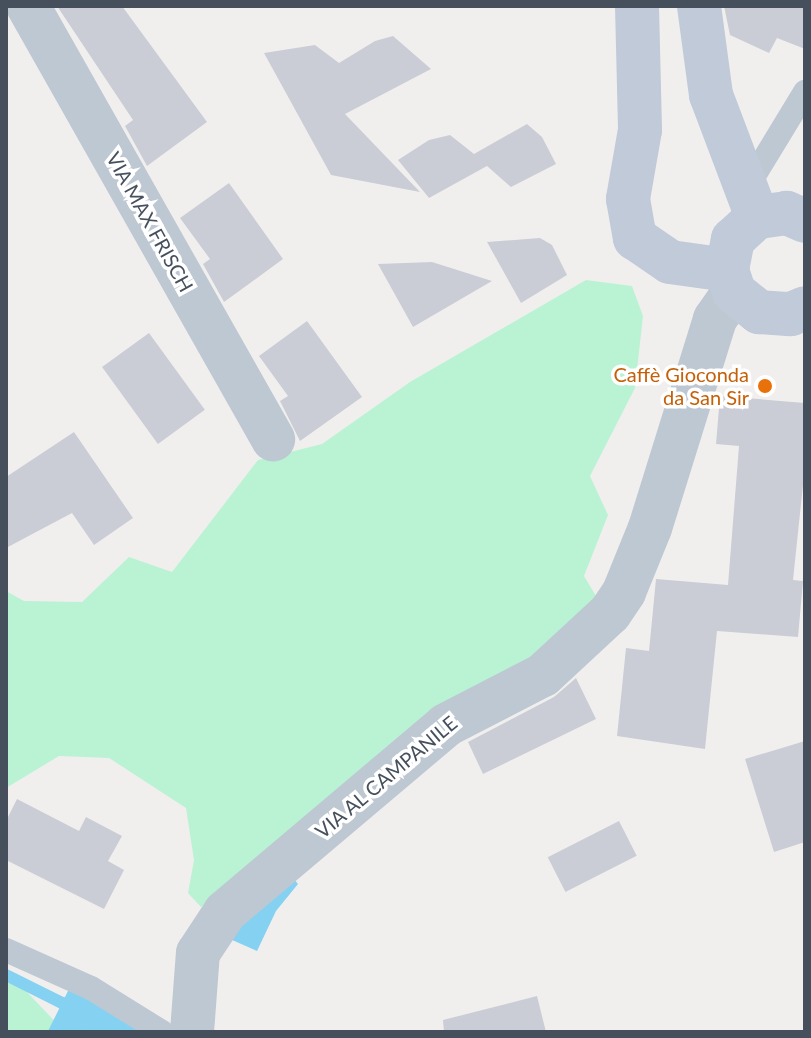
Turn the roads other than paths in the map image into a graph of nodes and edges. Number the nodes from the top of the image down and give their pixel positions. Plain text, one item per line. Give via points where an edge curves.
1 (28, 6) edge
2 (637, 6) edge
3 (699, 6) edge
4 (805, 92) edge
5 (752, 203) junction
6 (805, 221) edge
7 (730, 281) junction
8 (805, 308) edge
9 (273, 439) dead end
10 (6, 950) edge
11 (162, 1032) edge
12 (192, 1032) edge

1 - 9 street, VIA MAX FRISCH
2 - 7 main road via 640,130 628,199 635,238 670,262
3 - 5 main road via 711,95
4 - 5 lane
5 - 6 main road
5 - 7 main road via 733,239
7 - 8 main road via 759,312 791,314
7 - 12 street, VIA AL CAMPANILE via 650,528 610,613 543,675 446,725 225,912 198,953
10 - 11 lane via 91,988

